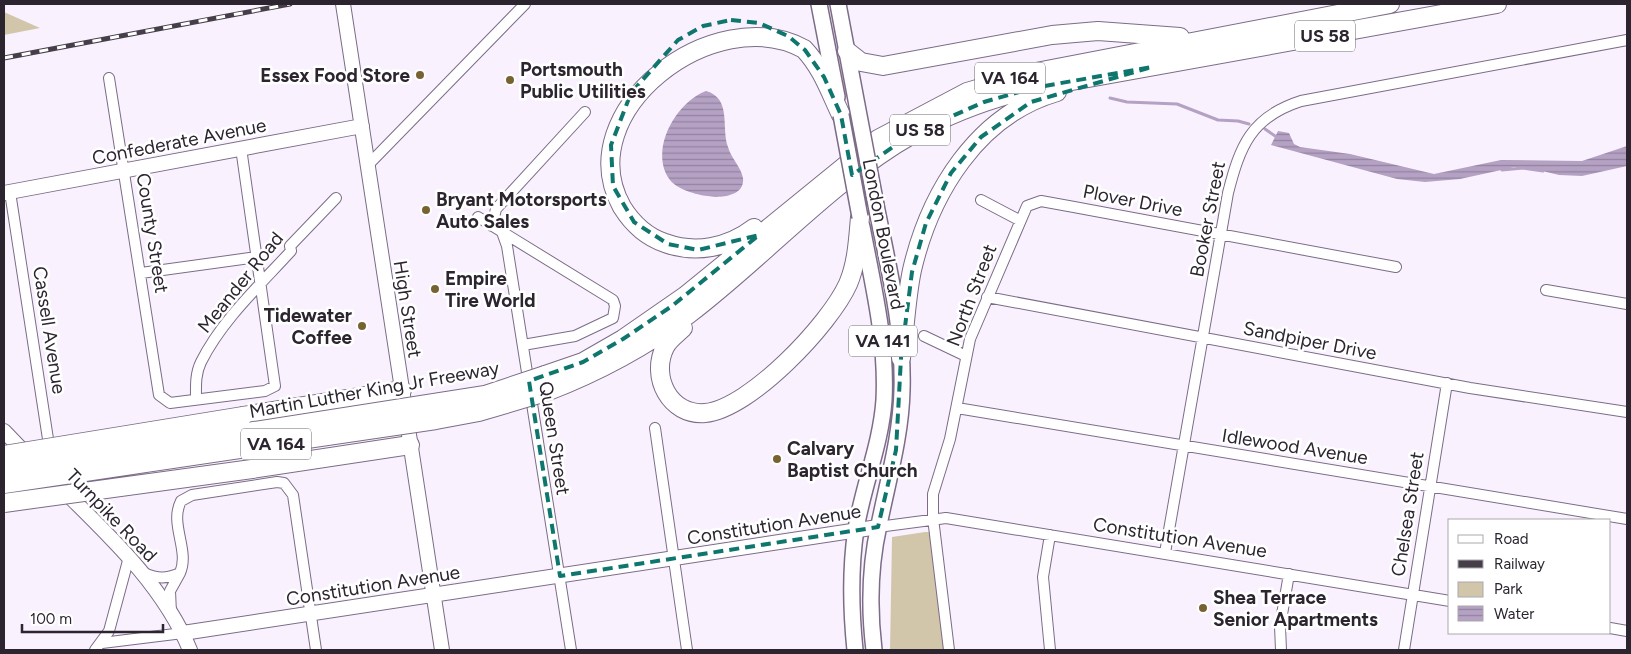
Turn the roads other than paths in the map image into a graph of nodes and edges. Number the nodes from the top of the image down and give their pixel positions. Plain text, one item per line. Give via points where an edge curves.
1 (343, 4) edge
2 (525, 4) edge
3 (819, 4) edge
4 (838, 4) edge
5 (1390, 4) edge
6 (1497, 4) edge
7 (752, 22) dead end
8 (1235, 34) junction
9 (1627, 40) edge
10 (845, 44) junction
11 (672, 46) dead end
12 (1152, 67) junction
13 (108, 78) dead end
14 (585, 112) dead end
15 (841, 115) junction
16 (362, 126) junction
17 (241, 148) junction
18 (368, 165) junction
19 (124, 171) junction
20 (813, 190) junction
21 (7, 193) edge
22 (336, 198) dead end
23 (981, 200) dead end
24 (478, 217) dead end
25 (860, 217) junction
26 (1020, 220) junction
27 (492, 226) junction
28 (502, 232) junction
29 (1221, 235) junction
30 (257, 257) junction
31 (1396, 267) dead end
32 (141, 274) junction
33 (730, 280) junction
34 (261, 284) junction
35 (1546, 290) dead end
36 (986, 297) junction
37 (1627, 304) edge
38 (924, 336) dead end
39 (1202, 337) junction
40 (523, 345) junction
41 (966, 356) junction
42 (901, 358) junction
43 (546, 384) junction
44 (1447, 384) junction
45 (402, 390) junction
46 (196, 400) junction
47 (956, 408) junction
48 (1627, 412) edge
49 (655, 428) dead end
50 (4, 431) edge
51 (410, 445) junction
52 (1184, 445) junction
53 (4, 455) edge
54 (4, 470) edge
55 (45, 472) junction
56 (4, 484) edge
57 (1429, 486) junction
58 (4, 502) edge
59 (933, 518) junction
60 (1627, 519) edge
61 (878, 527) junction
62 (856, 530) junction
63 (1050, 535) junction
64 (1165, 553) junction
65 (129, 557) junction
66 (674, 558) junction
67 (142, 572) junction
68 (180, 574) junction
69 (1289, 574) junction
70 (560, 576) junction
71 (432, 595) junction
72 (1412, 595) junction
73 (1448, 601) edge
74 (171, 614) junction
75 (311, 614) junction
76 (1611, 628) edge
77 (1627, 631) edge
78 (182, 633) junction
79 (98, 647) edge
80 (190, 650) edge
81 (316, 650) edge
82 (442, 650) edge
83 (570, 650) edge
84 (687, 650) edge
85 (855, 650) edge
86 (874, 650) edge
87 (950, 650) edge
88 (1050, 650) edge
89 (1282, 650) edge
90 (1404, 650) edge

1 - 16 main road, High Street
2 - 18 street
3 - 15 main road, London Boulevard / US 58
4 - 10 main road, London Boulevard
5 - 8 highway, US 58
6 - 12 highway, US 58
7 - 15 highway via 773,28 806,50 824,78
8 - 10 highway, US 58 via 1188,37 1077,32 883,66 861,62
8 - 20 highway, VA 164 via 1031,73 967,92 878,139
9 - 29 street, Booker Street via 1301,102 1274,112 1249,136 1237,158
10 - 42 main road, London Boulevard / VA 141, bridge via 893,292
11 - 20 highway via 631,93 611,145 613,186 625,212 634,222 656,240 698,250 710,248 748,232
12 - 33 highway, US 58 via 1016,92 932,123 862,168
12 - 42 highway via 1031,102 981,137 963,156 936,200 918,247
13 - 19 street, County Street
14 - 27 street via 496,209
15 - 25 main road, London Boulevard / US 58, bridge
16 - 17 main road, Confederate Avenue
16 - 18 main road, High Street
17 - 19 main road, Confederate Avenue
17 - 30 street
18 - 45 main road, High Street
19 - 21 main road, Confederate Avenue
19 - 32 street, County Street
20 - 43 highway, Martin Luther King Jr Freeway / VA 164 via 672,306
21 - 55 street, Cassell Avenue via 50,440
22 - 34 street, Meander Road via 290,246 291,250
23 - 26 street
24 - 27 street
25 - 33 highway, US 58 via 855,266 848,285 810,340 764,381 732,403 718,410 694,413 676,404 664,390 659,368 671,338 697,316
25 - 62 main road, London Boulevard / VA 141 via 880,318 884,362 880,429
26 - 29 street, Plover Drive via 1027,206 1041,202
26 - 36 street, North Street
27 - 28 street
28 - 40 street, Queen Street
28 - 40 street via 613,300 615,306 613,318 576,336
29 - 31 street, Plover Drive
29 - 39 street, Booker Street
30 - 32 street
30 - 34 street
32 - 46 street, County Street via 160,395 170,402
33 - 43 highway, Martin Luther King Jr Freeway / VA 164 via 643,346 599,370
34 - 46 street, Meander Road via 233,316 200,363
34 - 46 street via 275,386 266,391
35 - 37 street
36 - 39 street, Sandpiper Drive
36 - 41 street, North Street
38 - 41 street
39 - 44 street, Sandpiper Drive
39 - 52 street, Booker Street
40 - 70 street, Queen Street
41 - 47 street, North Street
42 - 61 main road, London Boulevard / VA 141 via 902,390 896,450
43 - 54 highway, Martin Luther King Jr Freeway / VA 164, bridge
43 - 56 highway, Martin Luther King Jr Freeway / VA 164, bridge via 479,412 436,420
44 - 48 street, Sandpiper Drive
44 - 57 street, Chelsea Street
45 - 51 main road, High Street
45 - 53 highway, bridge
47 - 52 street, Idlewood Avenue
47 - 59 street, North Street via 937,479
49 - 66 street
50 - 55 main road, Turnpike Road
51 - 58 highway, bridge
51 - 71 main road, High Street
52 - 57 street, Idlewood Avenue
52 - 64 street, Booker Street
55 - 65 main road, Turnpike Road
57 - 60 street, Idlewood Avenue
57 - 72 street, Chelsea Street
59 - 61 street, Constitution Avenue
59 - 63 street, Constitution Avenue
59 - 87 street, North Street
61 - 62 main road, Constitution Avenue
61 - 86 main road, London Boulevard / VA 141 via 872,590
62 - 66 main road, Constitution Avenue
62 - 85 main road, London Boulevard / VA 141 via 851,593
63 - 64 street, Constitution Avenue
63 - 88 street via 1043,577
64 - 69 street, Constitution Avenue
65 - 67 main road, Turnpike Road
65 - 79 street via 110,630
66 - 70 main road, Constitution Avenue
66 - 84 street
67 - 68 street via 157,579
67 - 74 main road, Turnpike Road
68 - 74 street via 170,591
68 - 75 street via 182,560 177,509 186,497 284,483 293,495
69 - 72 street, Constitution Avenue
69 - 89 street via 1280,626
70 - 71 main road, Constitution Avenue
70 - 83 street, Queen Street
71 - 75 main road, Constitution Avenue
71 - 82 main road, High Street
72 - 73 street, Constitution Avenue
72 - 90 street, Chelsea Street
74 - 78 main road, Turnpike Road
75 - 78 main road, Constitution Avenue
75 - 81 street
76 - 77 street
78 - 79 street, Constitution Avenue
78 - 80 main road

